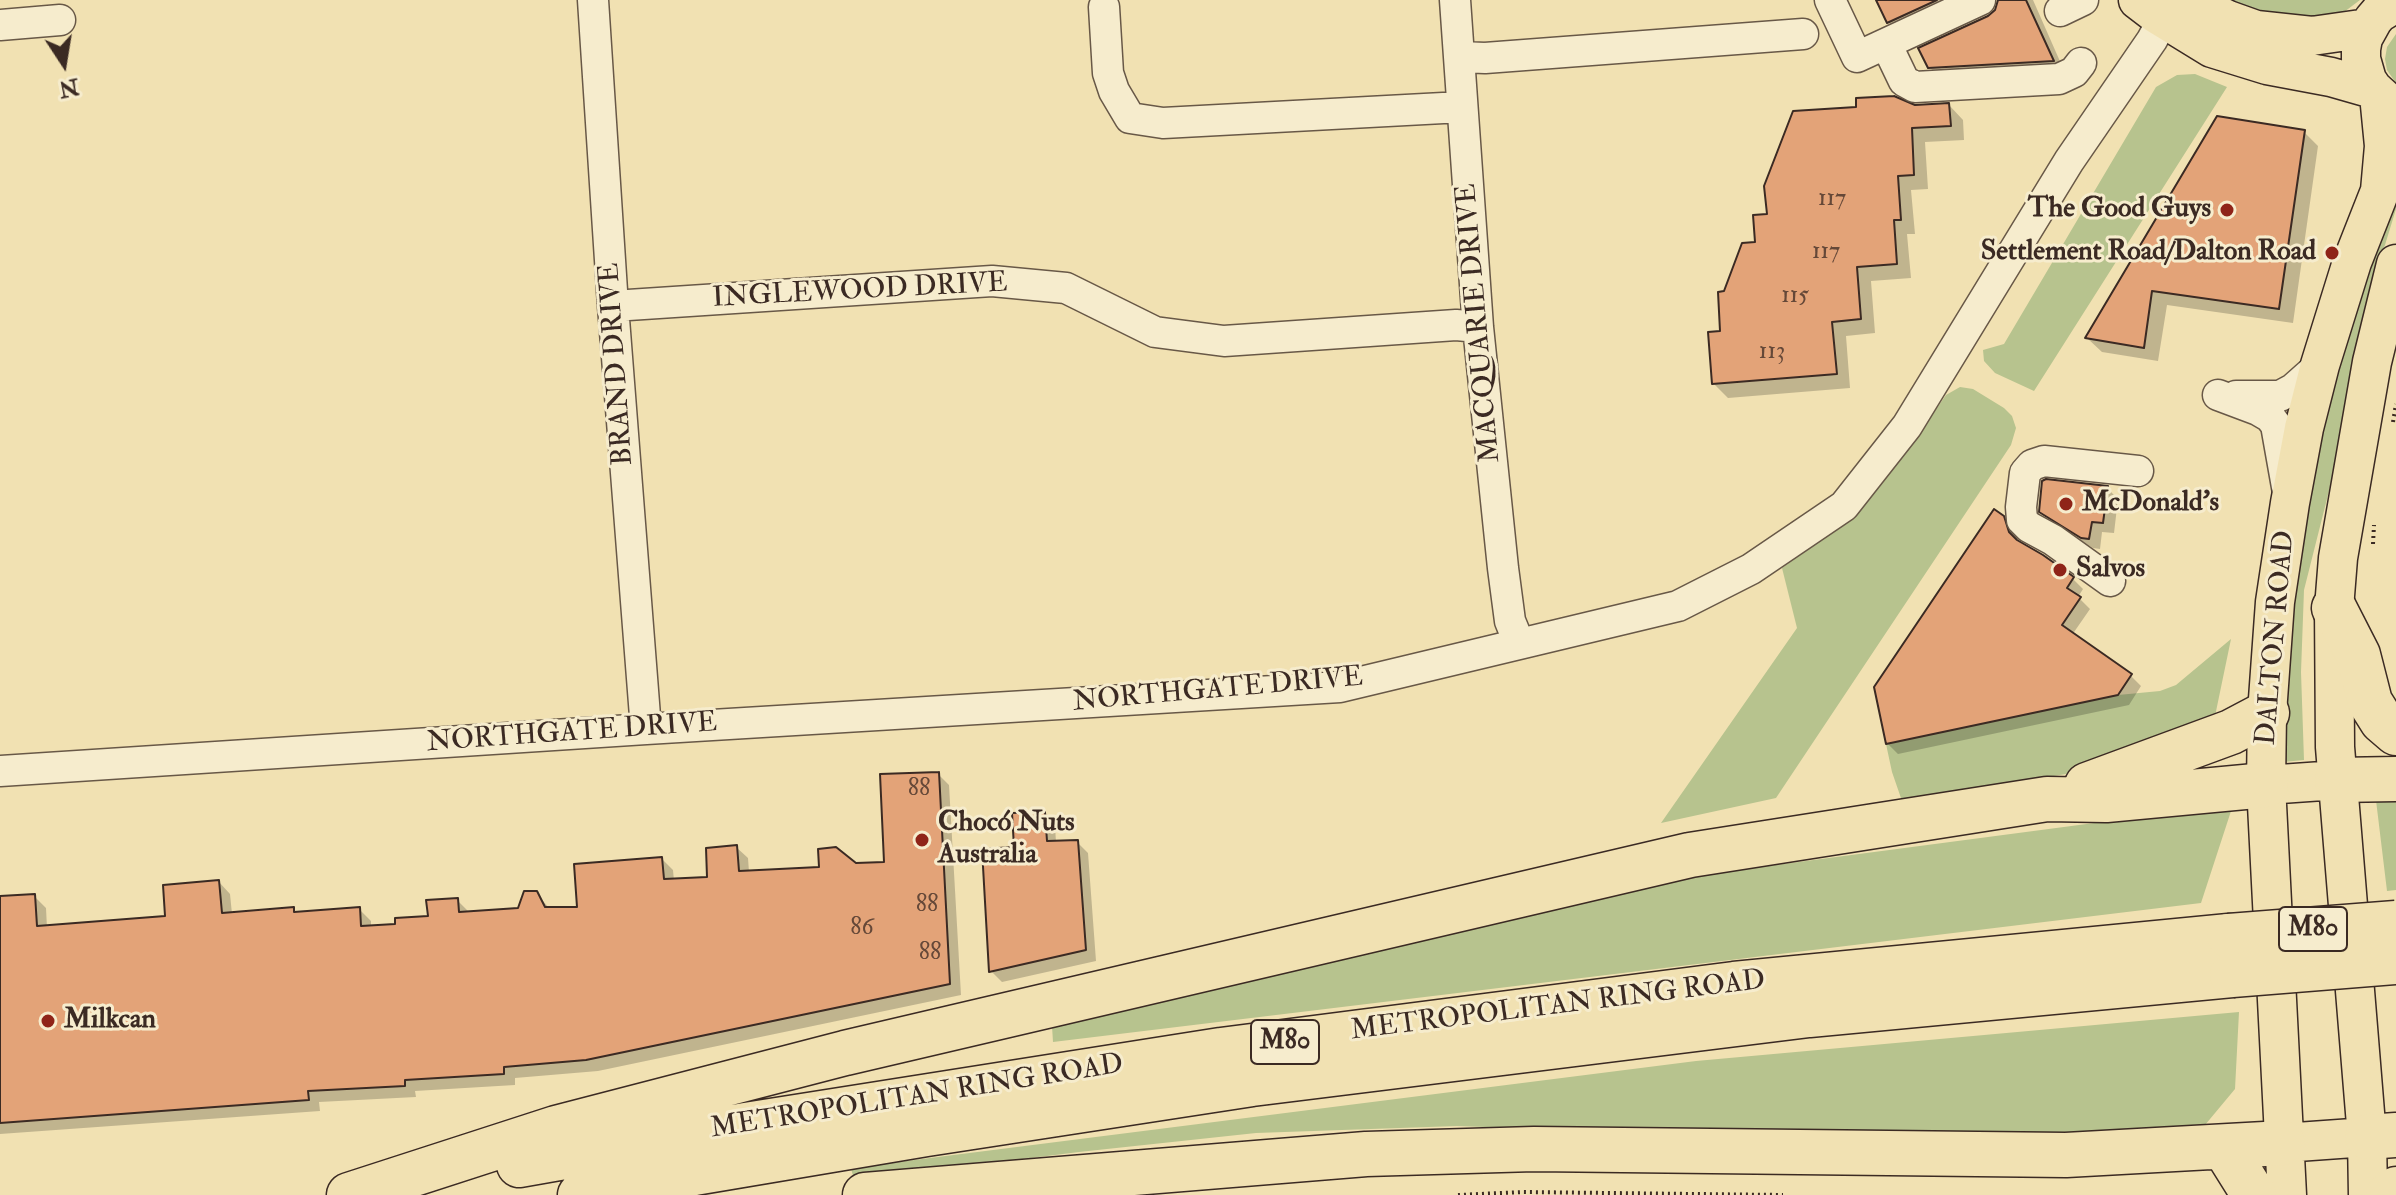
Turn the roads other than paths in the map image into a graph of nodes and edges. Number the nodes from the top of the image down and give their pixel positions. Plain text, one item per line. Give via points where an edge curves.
1 (593, 0) edge
2 (1455, 0) edge
3 (1830, 0) edge
4 (1980, 0) edge
5 (2166, 5) edge
6 (1104, 7) dead end
7 (2382, 11) edge
8 (60, 20) dead end
9 (0, 25) edge
10 (1803, 34) dead end
11 (1892, 56) dead end
12 (1460, 57) junction
13 (2116, 91) junction
14 (2382, 97) edge
15 (1462, 107) junction
16 (2396, 267) edge
17 (613, 306) junction
18 (1478, 327) junction
19 (2384, 354) edge
20 (2320, 365) junction
21 (2138, 471) dead end
22 (2290, 503) junction
23 (2114, 575) dead end
24 (2334, 608) junction
25 (1519, 643) junction
26 (2267, 713) junction
27 (646, 729) junction
28 (2396, 733) edge
29 (0, 771) edge
30 (2396, 779) edge
31 (2337, 780) junction
32 (2266, 785) junction
33 (2047, 799) junction
34 (2396, 923) edge
35 (2231, 955) junction
36 (2396, 962) edge
37 (2381, 1136) edge
38 (2283, 1143) junction
39 (2224, 1147) junction
40 (2396, 1189) edge
41 (348, 1195) edge
42 (580, 1195) edge
43 (865, 1195) edge
44 (2254, 1195) edge
45 (2287, 1195) edge
46 (2368, 1195) edge
47 (2388, 1195) edge

1 - 17 street, BRAND DRIVE
2 - 12 street, MACQUARIE DRIVE
3 - 4 street via 1857,57
5 - 7 main road via 2256,30 2312,36
5 - 13 street, NORTHGATE DRIVE
5 - 14 main road via 2212,48 2331,77
6 - 15 street via 1108,73 1130,118 1163,123
7 - 14 main road, DALTON ROAD via 2363,38 2361,59
8 - 9 street
10 - 12 street
11 - 13 street via 1904,81 1915,87 2051,80 2078,68
12 - 15 street, MACQUARIE DRIVE
13 - 25 street, NORTHGATE DRIVE via 1907,426 1844,506 1751,569 1678,606
14 - 20 main road, DALTON ROAD via 2380,191
15 - 18 street, MACQUARIE DRIVE
16 - 19 main road, DALTON ROAD
17 - 18 street, INGLEWOOD DRIVE via 992,281 1066,288 1155,332 1224,341
17 - 27 street, BRAND DRIVE
18 - 25 street, MACQUARIE DRIVE via 1503,568 1510,621
19 - 24 main road, DALTON ROAD via 2338,558
20 - 22 main road, DALTON ROAD
20 - 22 street via 2280,396 2218,395 2258,410 2276,425
21 - 23 street via 2057,461 2037,462 2025,473 2020,515 2029,527
22 - 26 main road, DALTON ROAD via 2275,602
24 - 28 highway via 2358,655 2370,702
24 - 31 main road, DALTON ROAD
25 - 27 street, NORTHGATE DRIVE via 1340,687
26 - 32 main road, DALTON ROAD
26 - 33 highway via 2231,732
27 - 29 street, NORTHGATE DRIVE
30 - 31 highway
31 - 32 main road
31 - 37 main road, DALTON ROAD
32 - 33 highway via 2106,800
32 - 38 main road, DALTON ROAD
33 - 41 highway via 1647,864 845,1053 556,1128
34 - 35 highway, METROPOLITAN RING ROAD / M80, bridge
35 - 36 highway, METROPOLITAN RING ROAD / M80, bridge
35 - 41 highway, METROPOLITAN RING ROAD / M80 via 1734,984 1221,1050
35 - 42 highway, METROPOLITAN RING ROAD / M80 via 1794,1017 1268,1082
37 - 38 main road
37 - 46 main road, DALTON ROAD
38 - 39 highway
38 - 45 main road, DALTON ROAD
39 - 43 highway via 2066,1155 1550,1149 1366,1154
39 - 44 highway
40 - 47 highway

